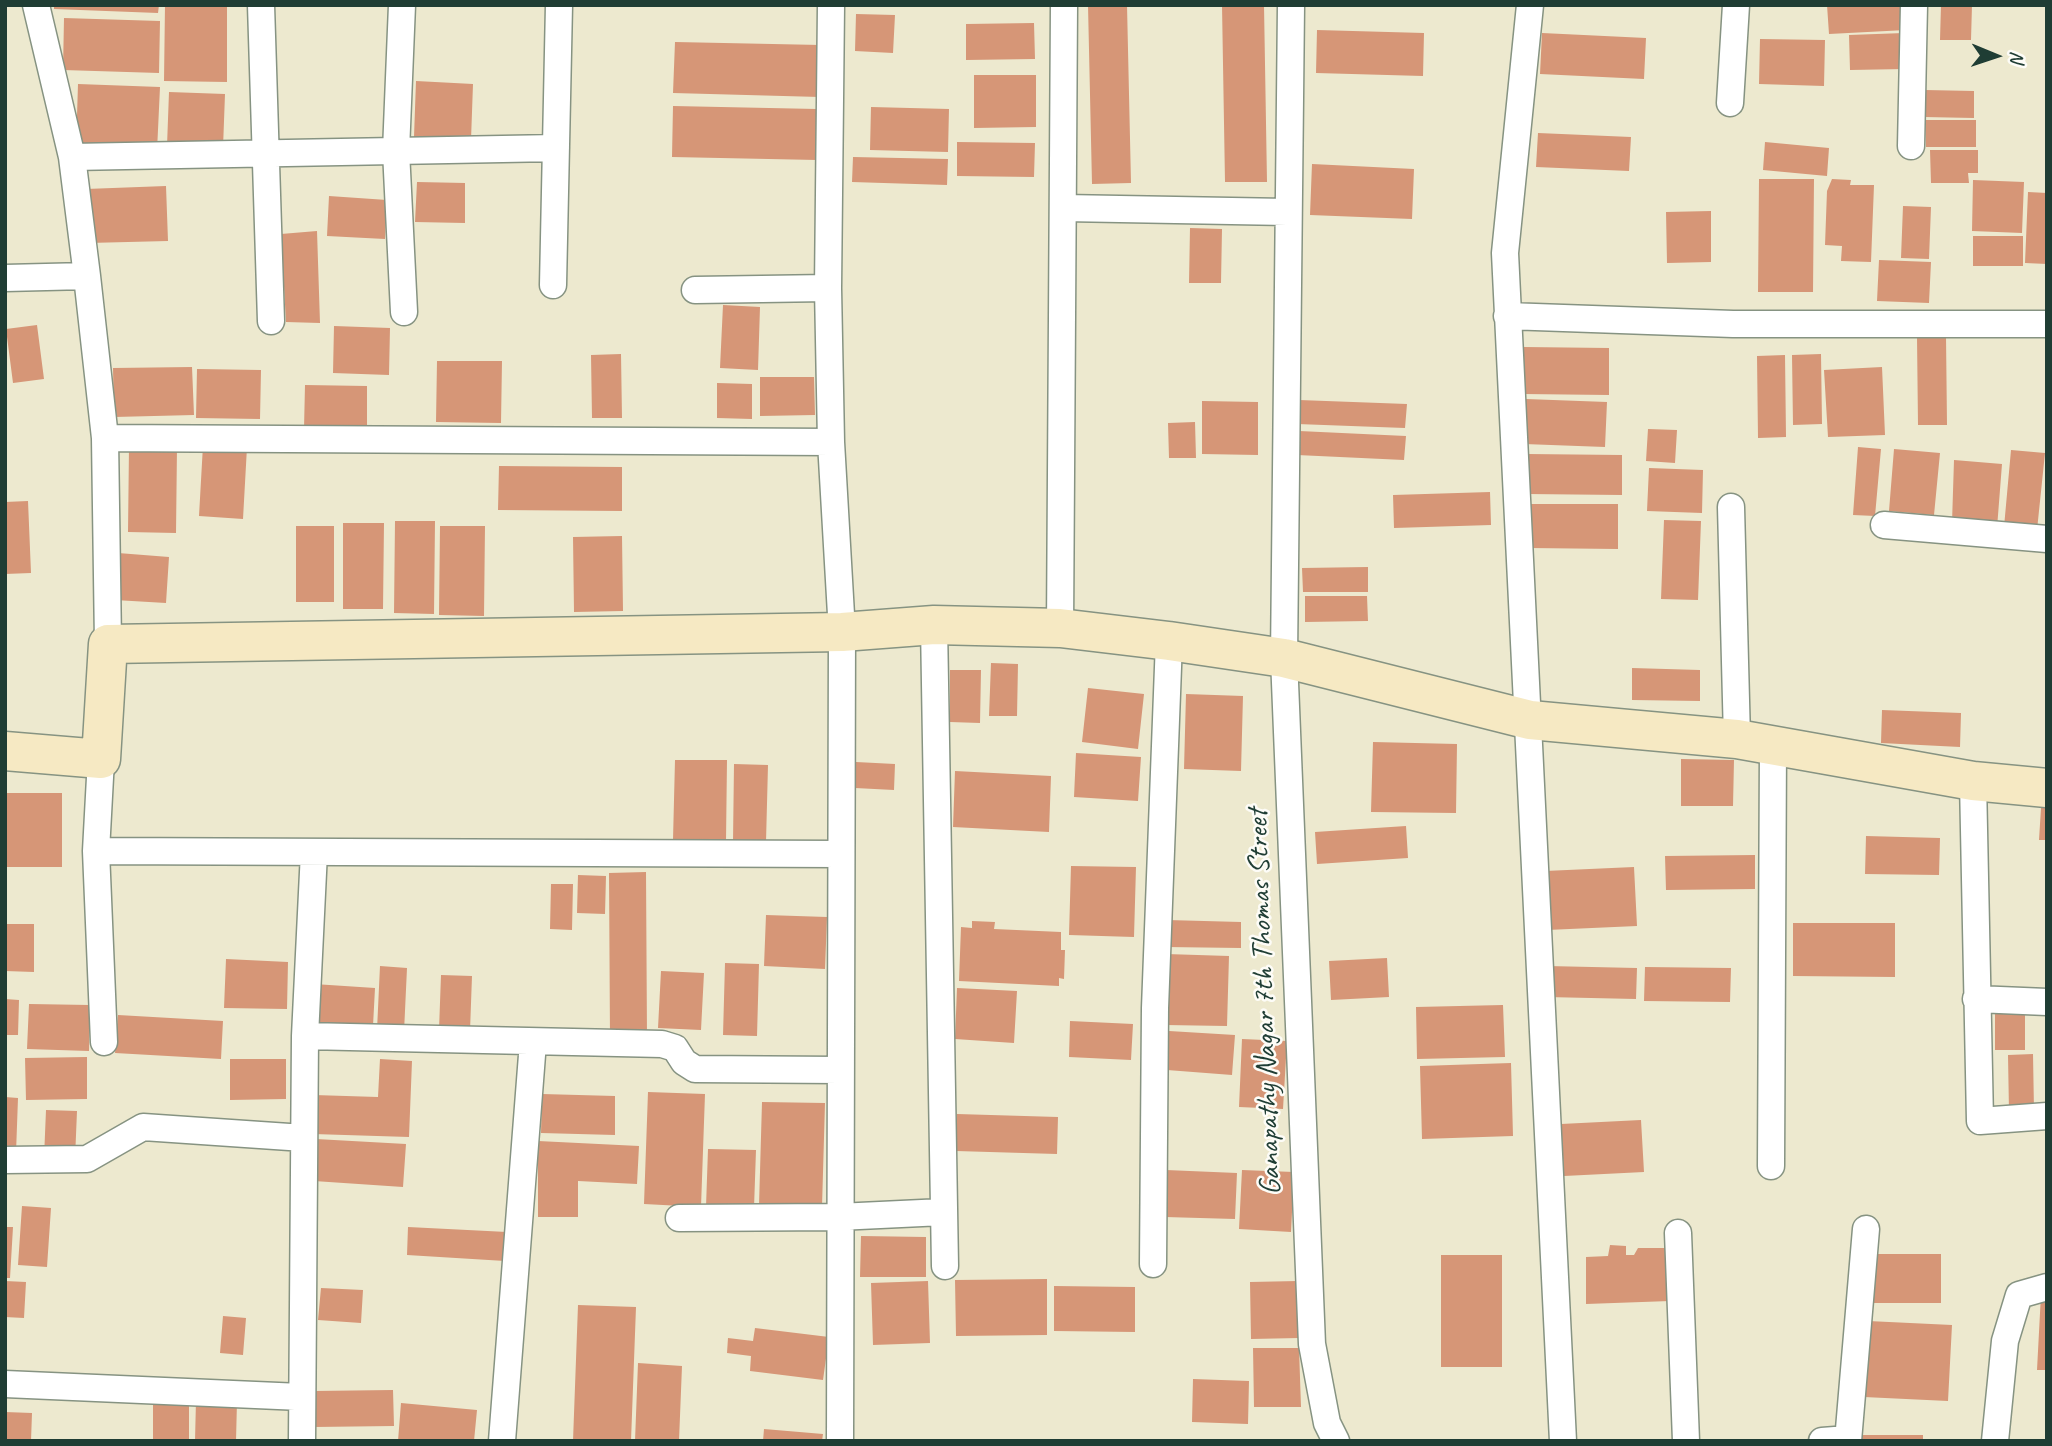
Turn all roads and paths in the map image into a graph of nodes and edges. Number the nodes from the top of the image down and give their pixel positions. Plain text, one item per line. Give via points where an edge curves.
1 (36, 5) edge
2 (261, 5) edge
3 (402, 5) edge
4 (559, 5) edge
5 (831, 5) edge
6 (1064, 5) edge
7 (1291, 5) edge
8 (1531, 5) edge
9 (1735, 5) edge
10 (1914, 5) edge
11 (1730, 103) dead end
12 (1911, 146) dead end
13 (556, 148) junction
14 (396, 151) junction
15 (266, 154) junction
16 (72, 157) junction
17 (1064, 208) junction
18 (1287, 212) junction
19 (87, 276) junction
20 (5, 278) edge
21 (553, 285) dead end
22 (828, 288) junction
23 (695, 290) dead end
24 (404, 312) dead end
25 (1507, 316) junction
26 (271, 321) dead end
27 (2047, 324) edge
28 (105, 439) junction
29 (831, 442) junction
30 (1731, 507) dead end
31 (1884, 525) dead end
32 (2047, 539) edge
33 (934, 625) junction
34 (1059, 628) junction
35 (842, 632) junction
36 (1169, 641) junction
37 (108, 644) junction
38 (1284, 658) junction
39 (1530, 720) junction
40 (1755, 742) junction
41 (5, 751) edge
42 (101, 759) junction
43 (1973, 781) junction
44 (2047, 788) edge
45 (96, 851) junction
46 (314, 852) junction
47 (840, 854) junction
48 (1976, 999) junction
49 (2047, 1002) edge
50 (305, 1036) junction
51 (104, 1042) dead end
52 (533, 1042) junction
53 (839, 1070) junction
54 (2047, 1116) edge
55 (304, 1138) junction
56 (5, 1160) edge
57 (1771, 1166) dead end
58 (943, 1212) junction
59 (679, 1217) dead end
60 (838, 1217) junction
61 (1866, 1229) dead end
62 (1678, 1233) dead end
63 (1153, 1264) dead end
64 (945, 1266) dead end
65 (2047, 1287) edge
66 (5, 1384) edge
67 (301, 1397) junction
68 (1848, 1440) edge
69 (302, 1441) edge
70 (502, 1441) edge
71 (840, 1441) edge
72 (1336, 1441) edge
73 (1563, 1441) edge
74 (1686, 1441) edge
75 (1822, 1441) edge
76 (1995, 1441) edge

1 - 16 street
2 - 15 street
3 - 14 street
4 - 13 street
5 - 22 street
6 - 17 street
7 - 18 street, Ganapathy Nagar 7th Thomas Street
8 - 25 street via 1505,253
9 - 11 street
10 - 12 street
13 - 14 street
13 - 21 street
14 - 15 street
14 - 24 street
15 - 16 street
15 - 26 street
16 - 19 street
17 - 18 street
17 - 34 street
18 - 38 street, Ganapathy Nagar 7th Thomas Street
19 - 20 street
19 - 28 street
22 - 23 street
22 - 29 street
25 - 27 street via 1733,324
25 - 39 street
28 - 29 street
28 - 37 street
29 - 35 street
30 - 40 street
31 - 32 street
33 - 34 street
33 - 35 street
33 - 58 street
34 - 36 street
35 - 37 street
35 - 47 street
36 - 38 street
36 - 63 street via 1155,1008
37 - 42 street
38 - 39 street
38 - 72 street, Ganapathy Nagar 7th Thomas Street via 1312,1344 1326,1423
39 - 40 street
39 - 73 street
40 - 43 street
40 - 57 street
41 - 42 street
42 - 45 street
43 - 44 street
43 - 48 street
45 - 46 street
45 - 51 street
46 - 47 street
46 - 50 street
47 - 53 street
48 - 49 street
48 - 54 street via 1980,1121
50 - 52 street
50 - 55 street
52 - 53 street via 663,1044 675,1048 695,1069
52 - 70 street
53 - 60 street
55 - 56 street via 144,1127 87,1159
55 - 67 street
58 - 60 street
58 - 64 street
59 - 60 street
60 - 71 street
61 - 68 street
62 - 74 street
65 - 76 street via 2019,1295 2005,1341
66 - 67 street
67 - 69 street
68 - 75 street

